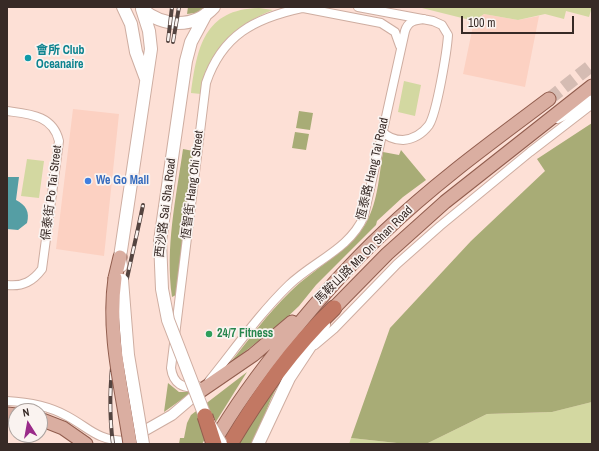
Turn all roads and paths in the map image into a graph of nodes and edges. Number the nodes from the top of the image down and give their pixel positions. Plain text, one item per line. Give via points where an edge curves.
1 (123, 7) edge
2 (300, 7) edge
3 (358, 7) edge
4 (141, 8) edge
5 (213, 9) edge
6 (424, 19) junction
7 (400, 51) junction
8 (147, 80) junction
9 (592, 86) edge
10 (549, 98) tunnel mouth
11 (592, 101) edge
12 (592, 105) edge
13 (7, 111) edge
14 (552, 119) junction
15 (382, 131) junction
16 (120, 257) joint
17 (119, 279) junction
18 (7, 285) edge
19 (318, 300) junction
20 (334, 308) junction
21 (297, 365) junction
22 (203, 388) junction
23 (7, 401) edge
24 (205, 416) junction
25 (48, 422) edge
26 (126, 443) edge
27 (86, 444) edge
28 (143, 444) edge
29 (213, 444) edge
30 (221, 444) edge
31 (230, 444) edge
32 (258, 444) edge

1 - 8 main road
2 - 7 street via 381,22 395,32
2 - 22 street, 恆智街 Hang Chi Street via 262,19 237,34 217,58 206,83 171,368 174,378 183,387
3 - 6 street
4 - 5 main road via 158,20 174,24 191,22
4 - 8 main road via 147,24 151,49
5 - 24 main road, 西沙路 Sai Sha Road, bridge via 191,42 186,61 160,241 160,275 168,320
6 - 7 street, 恆泰路 Hang Tai Road via 413,21 406,27
6 - 15 street via 437,22 445,28 448,35 440,85 430,123 421,133 406,139 390,138
7 - 15 street, 恆泰路 Hang Tai Road
8 - 16 main road
9 - 14 main road
10 - 19 main road, 馬鞍山路 Ma On Shan Road via 406,211
11 - 14 main road, 馬鞍山路 Ma On Shan Road
12 - 21 street, 馬鞍山路 Ma On Shan Road via 440,226 397,264 334,329 312,347
13 - 18 street, 保泰街 Po Tai Street via 35,114 54,127 59,140 42,269 35,279 24,284
14 - 20 main road, 馬鞍山路 Ma On Shan Road via 492,163 445,202 375,266
15 - 22 street, 恆泰路 Hang Tai Road via 361,224 338,248 290,285
16 - 17 main road
17 - 26 main road, bridge via 112,298
17 - 28 main road, bridge via 128,355
19 - 22 main road via 253,354
19 - 29 main road, 馬鞍山路 Ma On Shan Road via 249,386
20 - 21 main road, 馬鞍山路 Ma On Shan Road
20 - 31 highway, 馬鞍山路 Ma On Shan Road via 302,339 284,361
21 - 32 main road, 馬鞍山路 Ma On Shan Road via 277,400
22 - 26 street, 恆泰路 Hang Tai Road via 172,414
23 - 26 street via 47,408 68,417 100,437
24 - 29 highway, bridge
24 - 30 main road, 西沙路 Sai Sha Road, bridge
25 - 27 main road via 63,428

